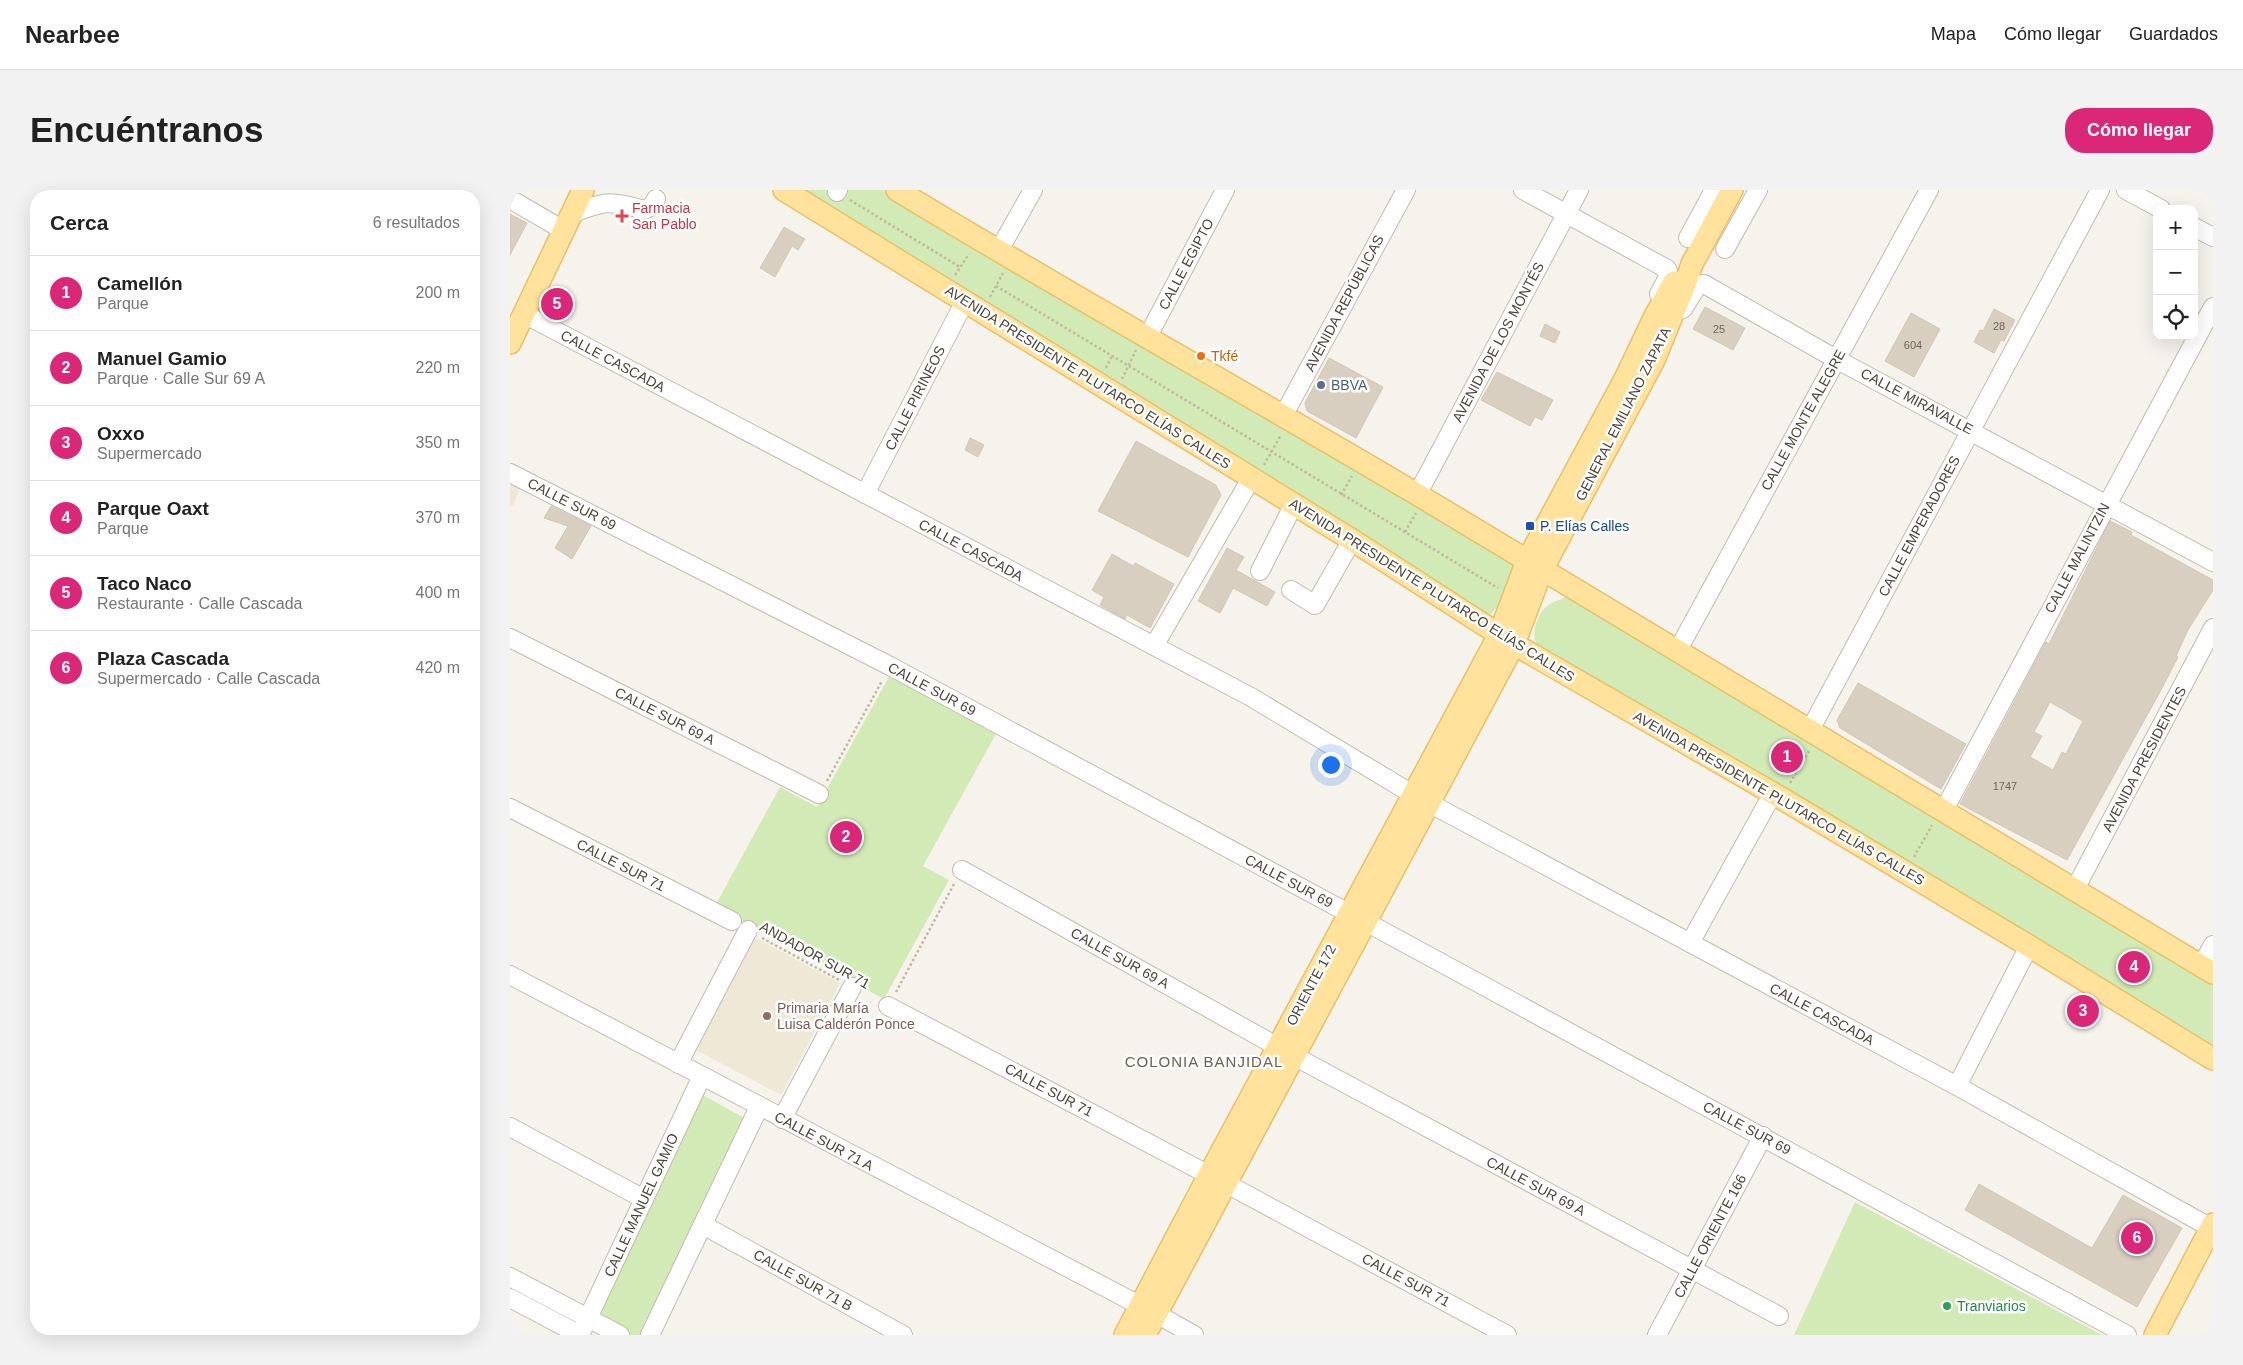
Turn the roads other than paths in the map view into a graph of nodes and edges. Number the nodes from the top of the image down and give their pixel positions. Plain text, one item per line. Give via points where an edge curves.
1 (582, 190) edge
2 (784, 190) edge
3 (897, 190) edge
4 (1032, 190) edge
5 (1225, 190) edge
6 (1406, 190) edge
7 (1523, 190) edge
8 (1579, 190) edge
9 (1758, 190) edge
10 (1929, 190) edge
11 (2100, 190) edge
12 (2126, 190) edge
13 (1724, 194) edge
14 (510, 199) edge
15 (656, 199) dead end
16 (2154, 205) edge
17 (1567, 213) junction
18 (567, 222) junction
19 (2198, 228) edge
20 (2213, 237) edge
21 (1688, 238) dead end
22 (1725, 249) dead end
23 (1002, 264) junction
24 (1692, 264) junction
25 (973, 306) junction
26 (2213, 307) edge
27 (524, 314) junction
28 (1655, 316) junction
29 (1145, 337) junction
30 (510, 343) edge
31 (1836, 359) junction
32 (1654, 360) junction
33 (1286, 418) junction
34 (1971, 430) junction
35 (510, 473) edge
36 (1253, 479) junction
37 (866, 494) junction
38 (1421, 497) junction
39 (1294, 504) junction
40 (2106, 504) junction
41 (1352, 540) junction
42 (2213, 562) edge
43 (1534, 565) junction
44 (1260, 571) dead end
45 (1291, 590) dead end
46 (2213, 628) edge
47 (510, 638) edge
48 (1507, 640) junction
49 (1154, 646) junction
50 (1678, 650) junction
51 (1814, 732) junction
52 (820, 794) road end
53 (1777, 795) junction
54 (1422, 799) junction
55 (510, 808) edge
56 (1943, 809) junction
57 (962, 870) road end
58 (2075, 889) junction
59 (1358, 918) junction
60 (732, 921) dead end
61 (748, 930) road end
62 (1690, 943) junction
63 (2213, 945) edge
64 (2029, 946) junction
65 (2207, 969) edge
66 (510, 975) edge
67 (852, 987) road end
68 (888, 1006) road end
69 (1286, 1051) junction
70 (2213, 1059) edge
71 (678, 1064) junction
72 (702, 1076) junction
73 (1956, 1086) junction
74 (760, 1107) junction
75 (782, 1119) junction
76 (510, 1127) edge
77 (1763, 1136) junction
78 (1217, 1179) junction
79 (644, 1199) junction
80 (703, 1225) junction
81 (2212, 1227) edge
82 (1692, 1270) junction
83 (510, 1277) edge
84 (510, 1298) edge
85 (1147, 1309) junction
86 (1779, 1316) dead end
87 (588, 1318) junction
88 (580, 1335) edge
89 (620, 1335) edge
90 (650, 1335) edge
91 (902, 1335) edge
92 (1125, 1335) edge
93 (1145, 1335) edge
94 (1194, 1335) edge
95 (1507, 1335) edge
96 (1656, 1335) edge
97 (2127, 1335) edge
98 (2155, 1335) edge

1 - 18 main road
2 - 25 main road, AVENIDA PRESIDENTE PLUTARCO ELÍAS CALLES
3 - 23 main road
4 - 23 street
5 - 29 street, CALLE EGIPTO
6 - 33 street, AVENIDA REPÚBLICAS
7 - 17 street
8 - 17 street, AVENIDA DE LOS MONTÉS
9 - 22 street
10 - 31 street, CALLE MONTE ALEGRE
11 - 34 street, CALLE EMPERADORES
12 - 16 street
13 - 21 street
13 - 24 main road, GENERAL EMILIANO ZAPATA
14 - 18 street
15 - 18 street via 644,210 616,202 594,205
17 - 28 street via 1664,267 1668,272 1667,279 1659,294
17 - 38 street, AVENIDA DE LOS MONTÉS
18 - 27 main road
19 - 20 street
23 - 29 main road
24 - 28 main road, GENERAL EMILIANO ZAPATA via 1675,280
24 - 32 main road, GENERAL EMILIANO ZAPATA
25 - 36 main road, AVENIDA PRESIDENTE PLUTARCO ELÍAS CALLES
25 - 37 street, CALLE PIRINEOS
26 - 40 street, CALLE MALINTZIN
27 - 30 main road
27 - 37 street, CALLE CASCADA
28 - 43 main road, GENERAL EMILIANO ZAPATA
29 - 33 main road
31 - 32 street, CALLE MIRAVALLE via 1702,283 1695,289
31 - 34 street, CALLE MIRAVALLE
31 - 50 street, CALLE MONTE ALEGRE
32 - 43 main road, GENERAL EMILIANO ZAPATA
33 - 38 main road
34 - 40 street, CALLE MIRAVALLE
34 - 51 street, CALLE EMPERADORES
35 - 59 street, CALLE SUR 69 via 890,666
36 - 39 main road, AVENIDA PRESIDENTE PLUTARCO ELÍAS CALLES
36 - 49 street
37 - 49 street, CALLE CASCADA
38 - 43 main road
39 - 41 main road, AVENIDA PRESIDENTE PLUTARCO ELÍAS CALLES
39 - 44 street
40 - 42 street, CALLE MIRAVALLE
40 - 56 street, CALLE MALINTZIN
41 - 45 street via 1315,605
41 - 48 main road, AVENIDA PRESIDENTE PLUTARCO ELÍAS CALLES
43 - 48 main road, GENERAL EMILIANO ZAPATA
43 - 50 main road
46 - 58 street, AVENIDA PRESIDENTES
47 - 52 street, CALLE SUR 69 A
48 - 53 main road, AVENIDA PRESIDENTE PLUTARCO ELÍAS CALLES
48 - 54 main road, ORIENTE 172
49 - 54 street, CALLE CASCADA via 1251,697
50 - 51 main road
51 - 56 main road
53 - 62 street
53 - 64 main road, AVENIDA PRESIDENTE PLUTARCO ELÍAS CALLES
54 - 59 main road, ORIENTE 172
54 - 62 street, CALLE CASCADA
55 - 60 street, CALLE SUR 71
56 - 58 main road
57 - 69 street, CALLE SUR 69 A
58 - 65 main road
59 - 69 main road, ORIENTE 172
59 - 77 street, CALLE SUR 69
61 - 71 street
62 - 73 street, CALLE CASCADA
63 - 65 street
64 - 70 main road, AVENIDA PRESIDENTE PLUTARCO ELÍAS CALLES
64 - 73 street
66 - 71 street, CALLE SUR 71 A
67 - 75 street
68 - 78 street, CALLE SUR 71
69 - 78 main road, ORIENTE 172
69 - 82 street, CALLE SUR 69 A
71 - 72 street, CALLE SUR 71 A
72 - 74 street, CALLE SUR 71 A
72 - 79 street, CALLE MANUEL GAMIO
73 - 81 street, CALLE CASCADA
74 - 75 street, CALLE SUR 71 A
74 - 80 street
75 - 85 street, CALLE SUR 71 A
76 - 79 street
77 - 82 street, CALLE ORIENTE 166
77 - 97 street, CALLE SUR 69
78 - 85 main road, ORIENTE 172
78 - 95 street, CALLE SUR 71
79 - 87 street, CALLE MANUEL GAMIO
80 - 90 street
80 - 91 street, CALLE SUR 71 B
81 - 98 main road
82 - 86 street, CALLE SUR 69 A
82 - 96 street, CALLE ORIENTE 166
83 - 87 street
84 - 88 street
85 - 92 main road, ORIENTE 172
85 - 93 main road, ORIENTE 172
85 - 94 street, CALLE SUR 71 A
87 - 88 street, CALLE MANUEL GAMIO
87 - 89 street

